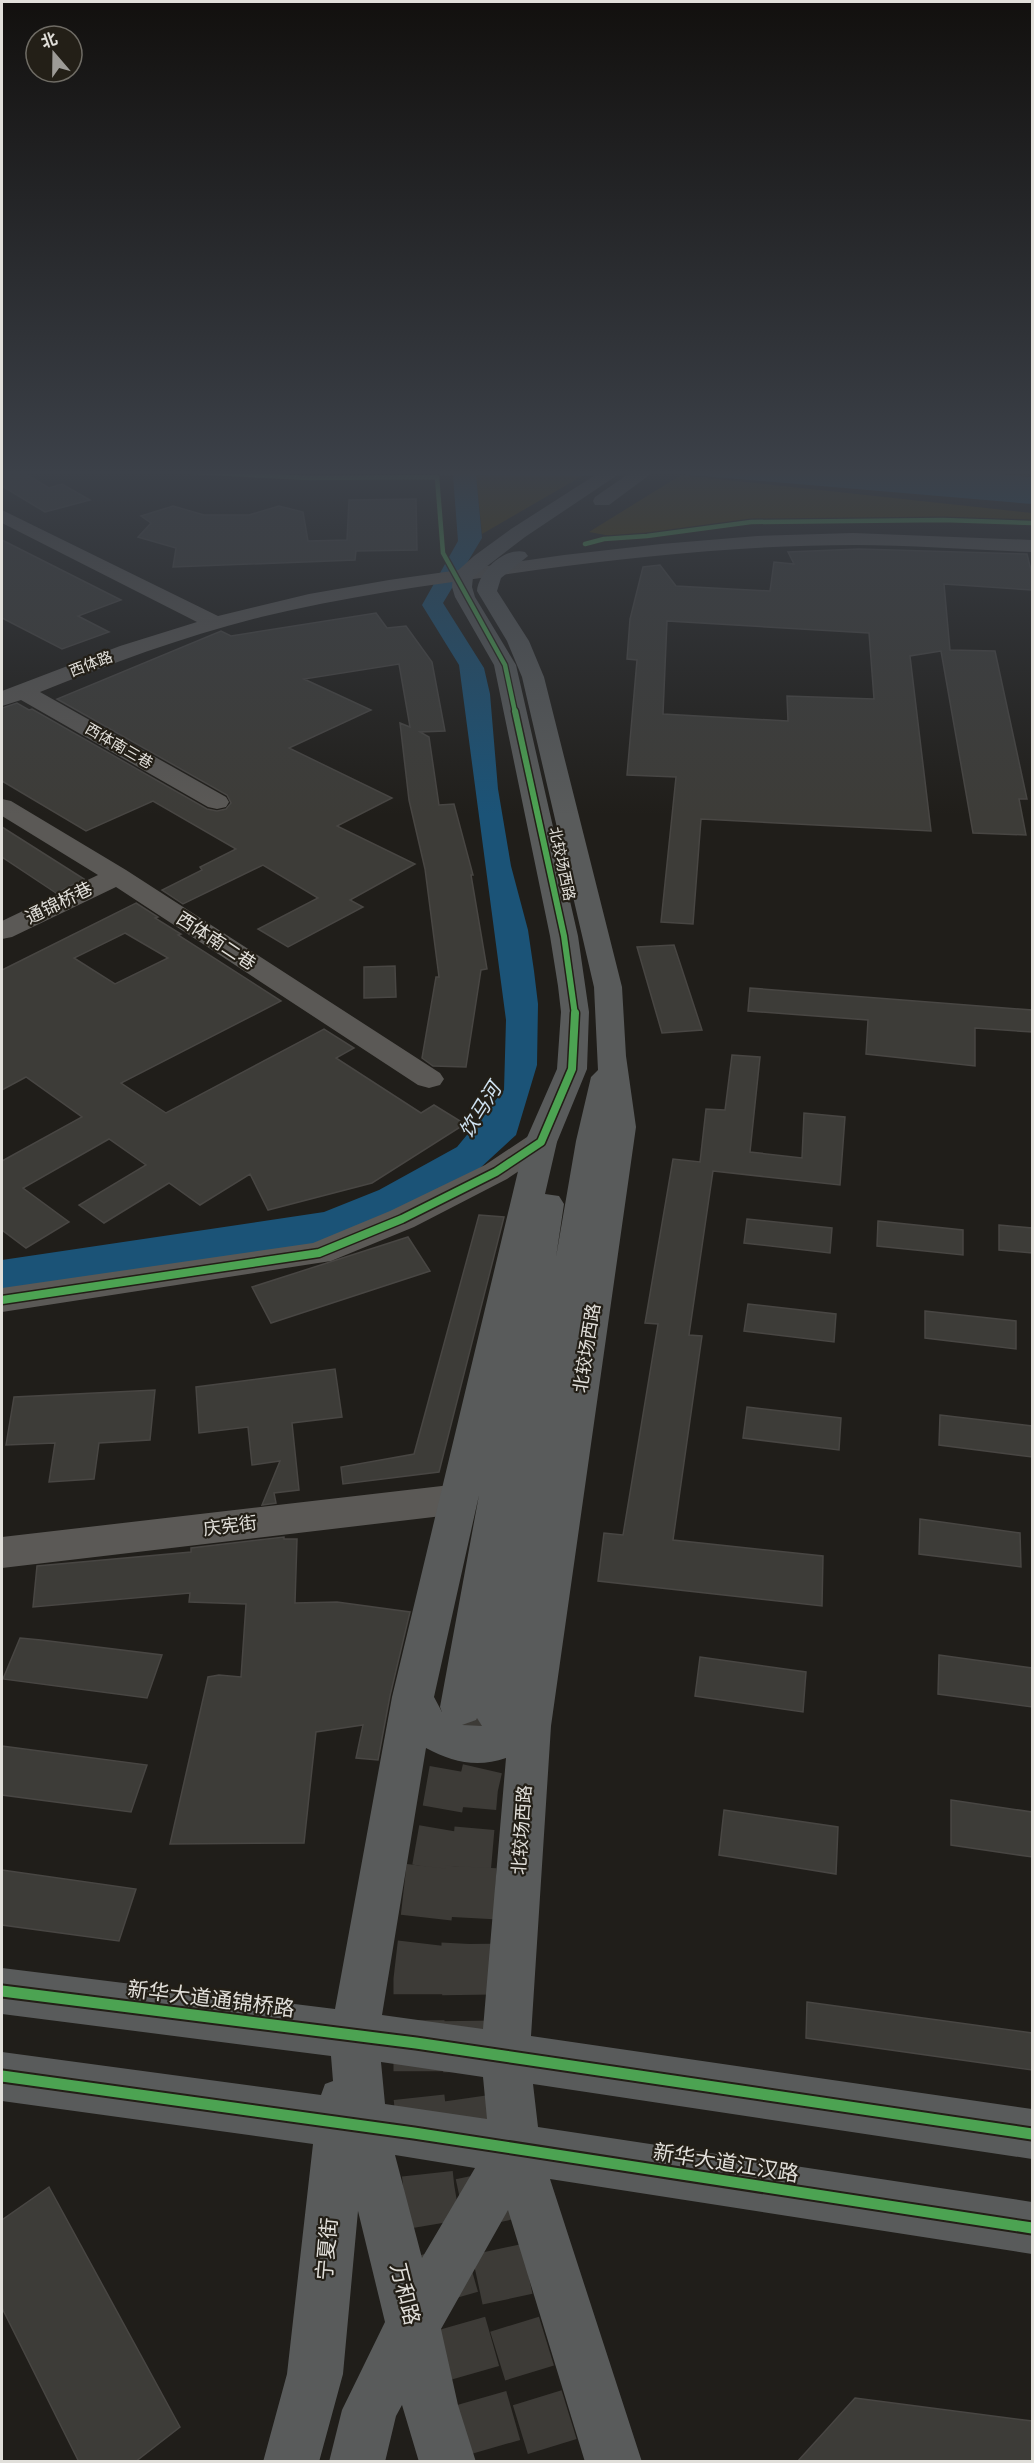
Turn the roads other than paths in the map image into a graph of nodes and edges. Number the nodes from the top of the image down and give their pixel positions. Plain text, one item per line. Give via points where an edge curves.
1 (139, 585) edge
2 (308, 585) edge
3 (361, 585) edge
4 (401, 585) edge
5 (462, 585) edge
6 (487, 585) edge
7 (191, 611) junction
8 (161, 618) dead end
9 (216, 623) junction
10 (69, 651) dead end
11 (2, 678) edge
12 (8, 693) edge
13 (217, 802) dead end
14 (2, 806) edge
15 (117, 876) junction
16 (2, 931) edge
17 (572, 1069) junction
18 (429, 1079) dead end
19 (541, 1142) junction
20 (2, 1300) edge
21 (459, 1499) junction
22 (2, 1553) edge
23 (413, 1697) junction
24 (461, 1707) tunnel mouth
25 (513, 1720) junction
26 (2, 1991) edge
27 (354, 2035) junction
28 (505, 2056) junction
29 (2, 2076) edge
30 (351, 2125) junction
31 (1032, 2134) edge
32 (514, 2149) junction
33 (1032, 2228) edge
34 (413, 2325) junction
35 (291, 2462) edge
36 (357, 2462) edge
37 (448, 2462) edge
38 (614, 2462) edge

1 - 7 street
2 - 7 street
3 - 12 street via 200,620 115,646
4 - 9 street, 西体路 via 331,596
5 - 17 main road, 北较场西路 via 465,597 505,665 566,946 575,1012
6 - 25 main road, 北较场西路 via 533,677 609,987 610,1056 592,1141
7 - 8 street
7 - 9 street
9 - 12 street, 西体路
10 - 11 street, 西体路
12 - 13 street, 西体南三巷
14 - 15 street, 西体南二巷
15 - 16 street, 通锦桥巷
15 - 18 street, 西体南二巷
17 - 19 main road, 北较场西路
17 - 24 main road via 569,1106 548,1205
19 - 20 street via 496,1172 402,1219 319,1253
19 - 21 main road, 北较场西路
21 - 22 street, 庆宪街
21 - 23 main road, 北较场西路
23 - 25 main road via 430,1729 464,1744 498,1743
23 - 27 main road, 北较场西路
25 - 28 main road, 北较场西路
26 - 27 main road, 新华大道通锦桥路
27 - 28 main road, 新华大道通锦桥路
27 - 30 main road, 宁夏街
28 - 31 main road
28 - 32 main road, 北较场西路
29 - 30 main road
30 - 32 main road, 新华大道江汉路
30 - 34 main road, 万和路
30 - 35 main road, 宁夏街 via 315,2374
32 - 33 main road, 新华大道江汉路
32 - 34 main road
32 - 38 main road
34 - 36 main road via 370,2410
34 - 37 main road, 万和路 via 430,2405

